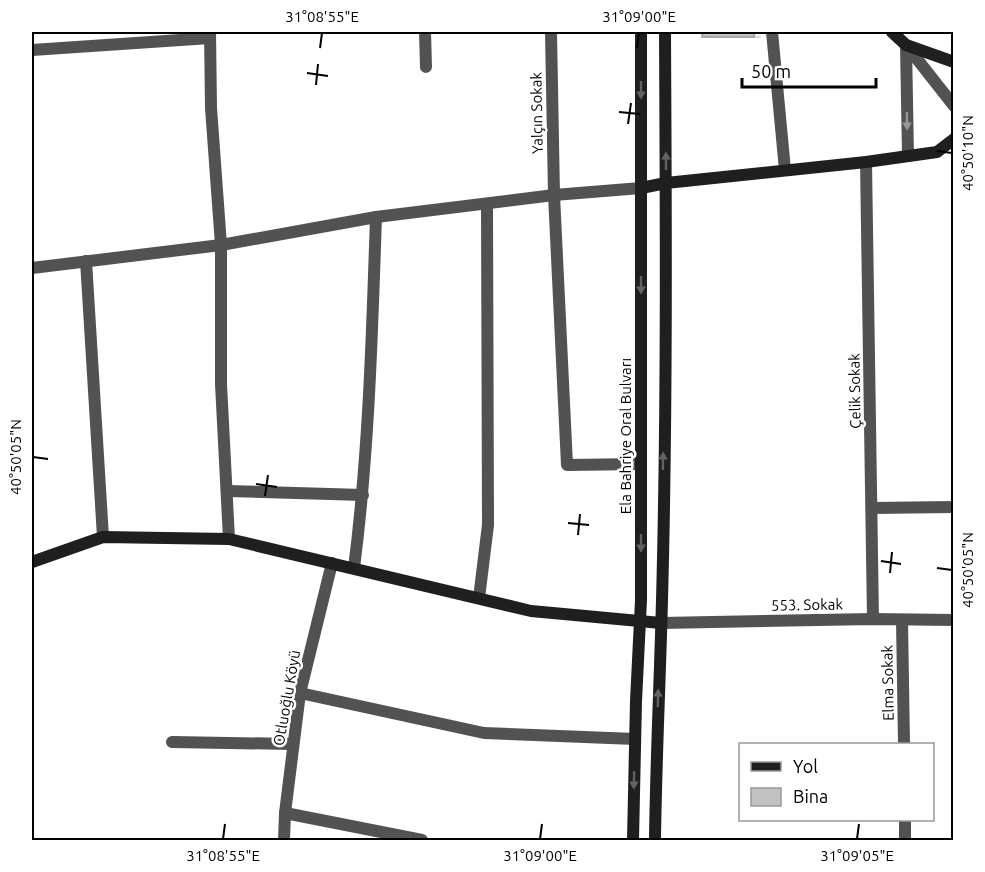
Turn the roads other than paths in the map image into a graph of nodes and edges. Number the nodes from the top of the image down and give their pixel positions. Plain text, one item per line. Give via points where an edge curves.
1 (425, 32) edge
2 (551, 32) edge
3 (641, 32) edge
4 (665, 32) edge
5 (772, 32) edge
6 (892, 32) edge
7 (210, 35) edge
8 (906, 45) junction
9 (32, 50) edge
10 (954, 62) edge
11 (426, 67) dead end
12 (954, 106) edge
13 (954, 139) edge
14 (908, 156) junction
15 (866, 162) junction
16 (785, 170) junction
17 (666, 183) junction
18 (641, 188) junction
19 (554, 195) junction
20 (487, 204) junction
21 (376, 217) junction
22 (221, 245) junction
23 (86, 261) junction
24 (32, 268) edge
25 (641, 464) junction
26 (226, 490) junction
27 (363, 495) junction
28 (954, 507) edge
29 (872, 508) junction
30 (103, 537) junction
31 (229, 539) junction
32 (32, 562) edge
33 (332, 563) junction
34 (354, 568) junction
35 (479, 598) junction
36 (873, 619) junction
37 (902, 620) junction
38 (954, 620) edge
39 (640, 621) junction
40 (661, 624) junction
41 (300, 693) junction
42 (635, 739) junction
43 (172, 742) dead end
44 (904, 743) edge
45 (293, 744) junction
46 (285, 813) junction
47 (905, 821) edge
48 (284, 840) edge
49 (423, 840) edge
50 (633, 840) edge
51 (656, 840) edge
52 (905, 840) edge

1 - 11 street
2 - 19 street, Yalçın Sokak
3 -> 18 main road, Ela Bahriye Oral Bulvarı
17 -> 4 main road
5 - 16 street
6 - 8 main road
7 - 9 street
7 - 22 street
8 - 10 main road
8 - 12 street
8 -> 14 street
13 - 14 main road via 937,152
14 - 15 main road
15 - 16 main road
15 - 29 street, Çelik Sokak
16 - 17 main road
17 - 18 main road
40 -> 17 main road
18 - 19 street
18 -> 25 main road, Ela Bahriye Oral Bulvarı
19 - 20 street
19 - 25 street, Yalçın Sokak via 567,465
20 - 21 street
20 - 35 street via 488,525
21 - 22 street
21 - 27 street
22 - 23 street
22 - 26 street
23 - 24 street
23 - 30 street
25 -> 39 main road, Ela Bahriye Oral Bulvarı
26 - 27 street
26 - 31 street
27 - 34 street
28 - 29 street
29 - 36 street, Çelik Sokak
30 - 31 main road
30 - 32 main road
31 - 33 main road
33 - 34 main road
33 - 41 street, Otluoğlu Köyü
34 - 35 main road
35 - 39 main road via 531,611
36 - 37 street, 553. Sokak
36 - 40 street, 553. Sokak
37 - 38 street, 553. Sokak
37 - 44 street, Elma Sokak
39 - 40 main road
39 - 42 main road, Ela Bahriye Oral Bulvarı
51 -> 40 main road
41 - 42 street via 484,733
41 - 45 street, Otluoğlu Köyü
42 -> 50 main road, Ela Bahriye Oral Bulvarı
43 - 45 street
45 - 46 street, Otluoğlu Köyü
46 - 48 street, Otluoğlu Köyü
46 - 49 street
47 - 52 street

